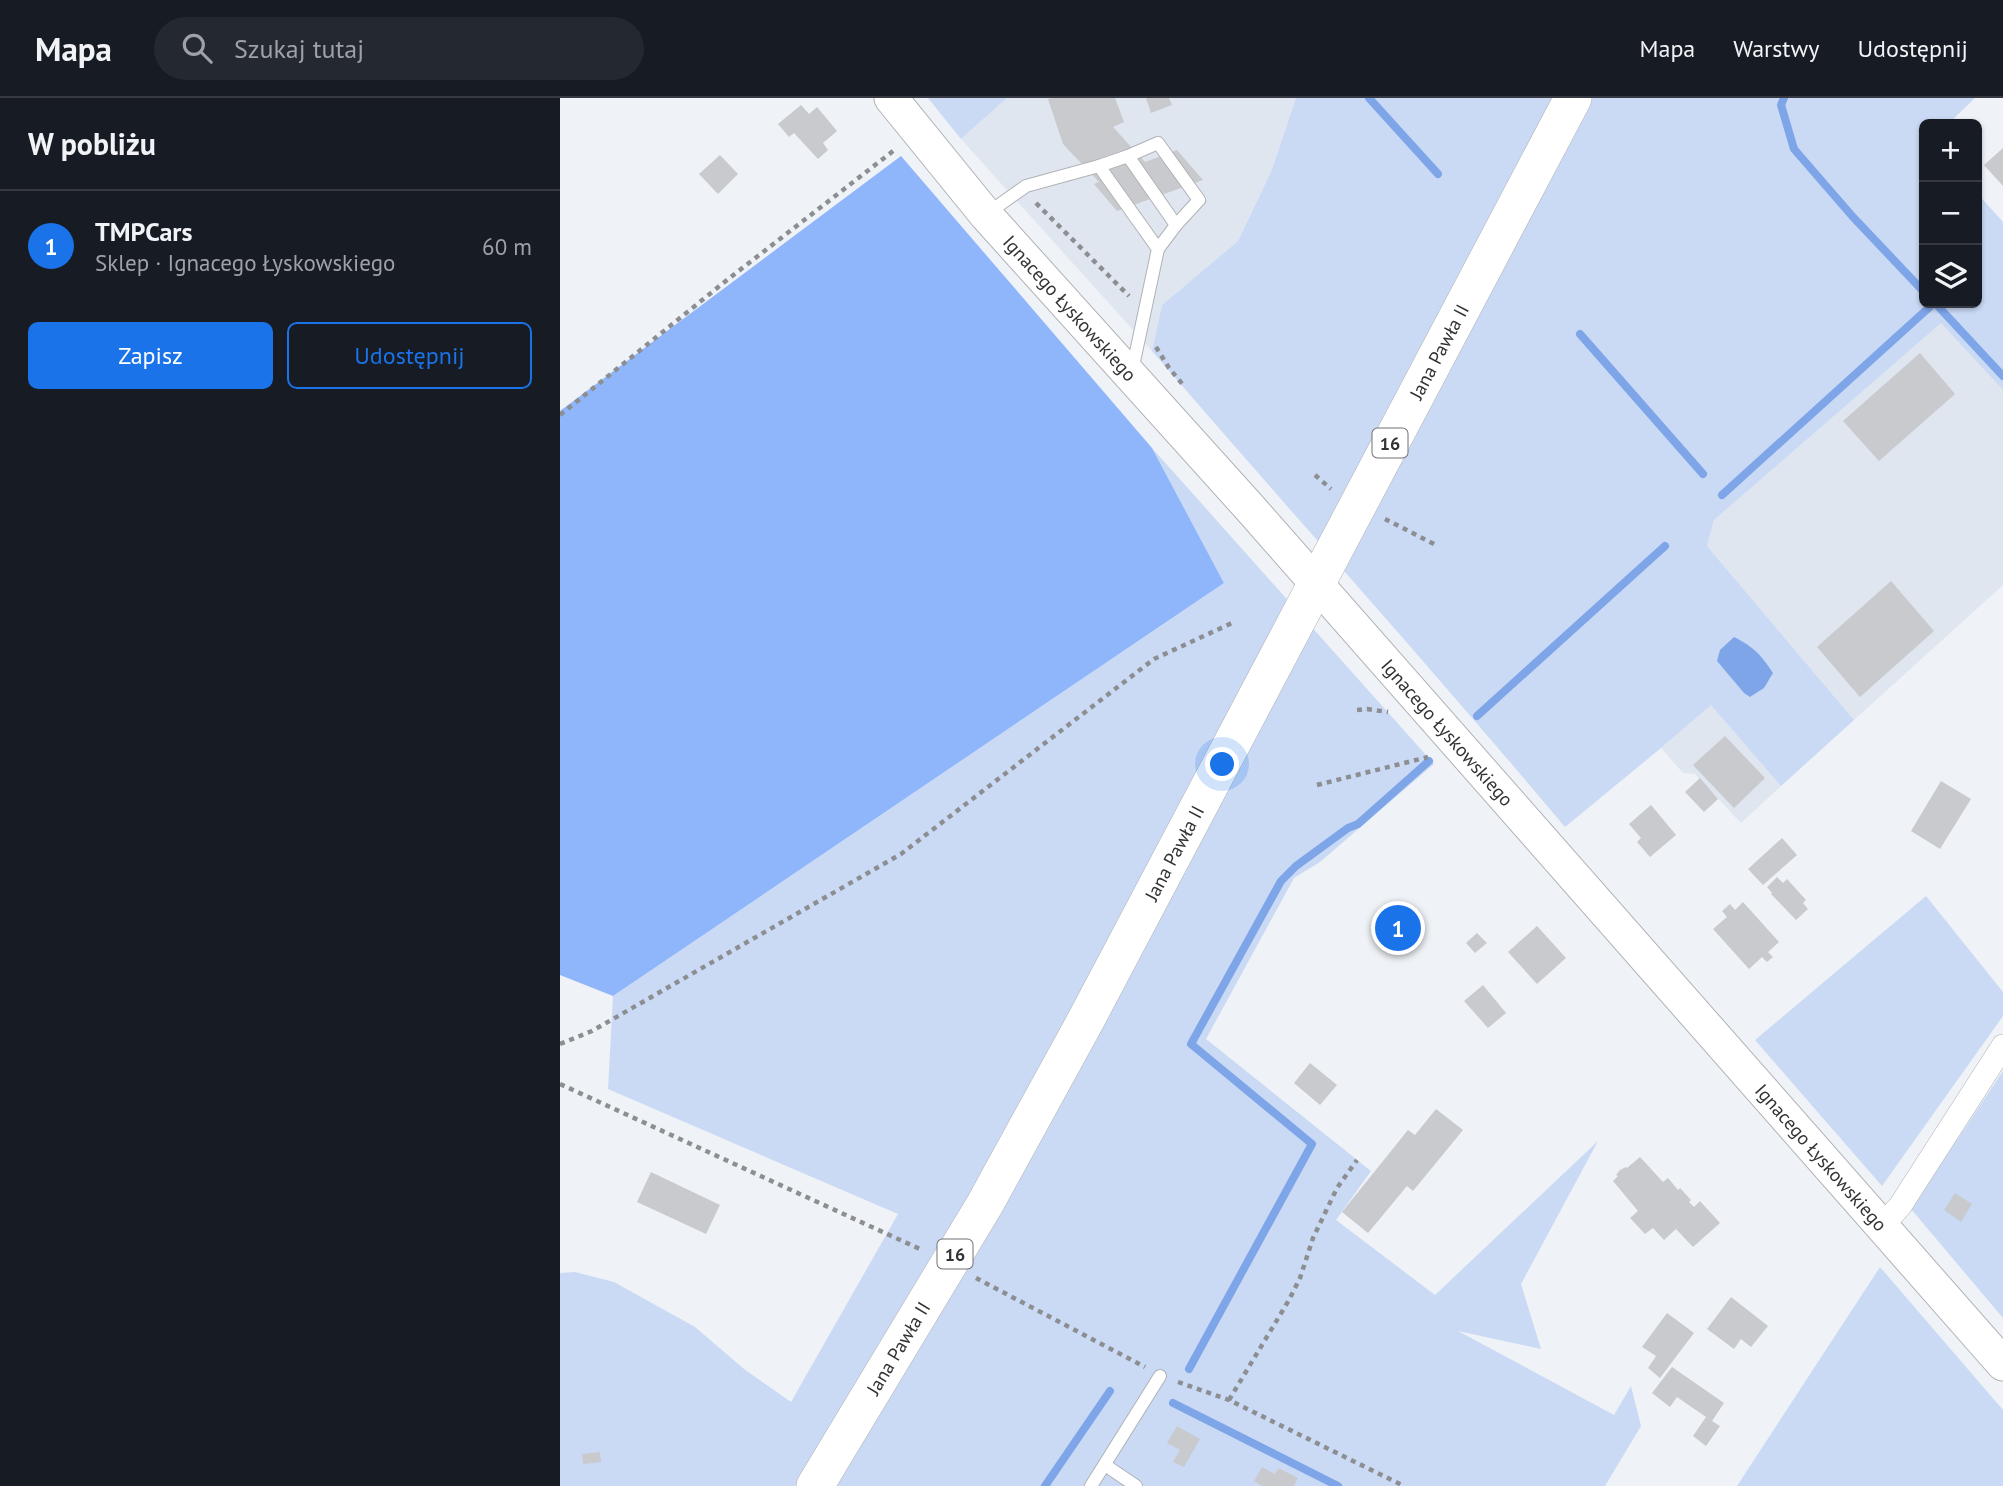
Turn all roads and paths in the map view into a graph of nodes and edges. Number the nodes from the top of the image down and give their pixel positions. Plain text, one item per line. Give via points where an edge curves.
1 (891, 98) edge
2 (1573, 98) edge
3 (900, 146) dead end
4 (1128, 156) junction
5 (1100, 166) junction
6 (1023, 189) junction
7 (986, 215) junction
8 (1176, 225) junction
9 (1157, 250) junction
10 (1145, 306) junction
11 (1132, 375) junction
12 (1187, 389) dead end
13 (560, 415) edge
14 (1315, 475) dead end
15 (1332, 490) dead end
16 (1377, 515) dead end
17 (1438, 546) dead end
18 (1316, 584) junction
19 (1232, 623) dead end
20 (1431, 756) dead end
21 (1317, 785) dead end
22 (560, 1044) edge
23 (2003, 1046) edge
24 (560, 1084) edge
25 (1357, 1160) dead end
26 (1881, 1227) junction
27 (914, 1245) dead end
28 (1031, 1306) dead end
29 (2003, 1364) edge
30 (1160, 1376) junction
31 (1229, 1400) junction
32 (1105, 1465) junction
33 (815, 1486) edge
34 (1091, 1486) edge
35 (1136, 1486) edge
36 (1404, 1486) edge

1 - 7 street, Ignacego Łyskowskiego
2 - 18 main road, Jana Pawła II / 16
3 - 13 path
4 - 5 lane
4 - 8 lane
4 - 8 lane via 1158,143 1199,200
5 - 6 lane
5 - 9 lane
6 - 7 lane
6 - 10 path via 1127,294
7 - 11 street, Ignacego Łyskowskiego
8 - 9 lane
9 - 10 lane
10 - 11 lane
10 - 12 path via 1155,317 1156,347
11 - 18 street, Ignacego Łyskowskiego
14 - 15 path
16 - 17 path
18 - 26 street, Ignacego Łyskowskiego via 1709,1018
18 - 33 main road, Jana Pawła II / 16 via 985,1205
19 - 22 path via 1154,659 901,854 592,1031
20 - 21 path
23 - 26 street via 1900,1206
24 - 27 path
25 - 31 path via 1337,1188 1289,1300
26 - 29 street, Ignacego Łyskowskiego
28 - 30 path
30 - 31 path
30 - 32 lane
31 - 36 path
32 - 34 lane
32 - 35 lane

